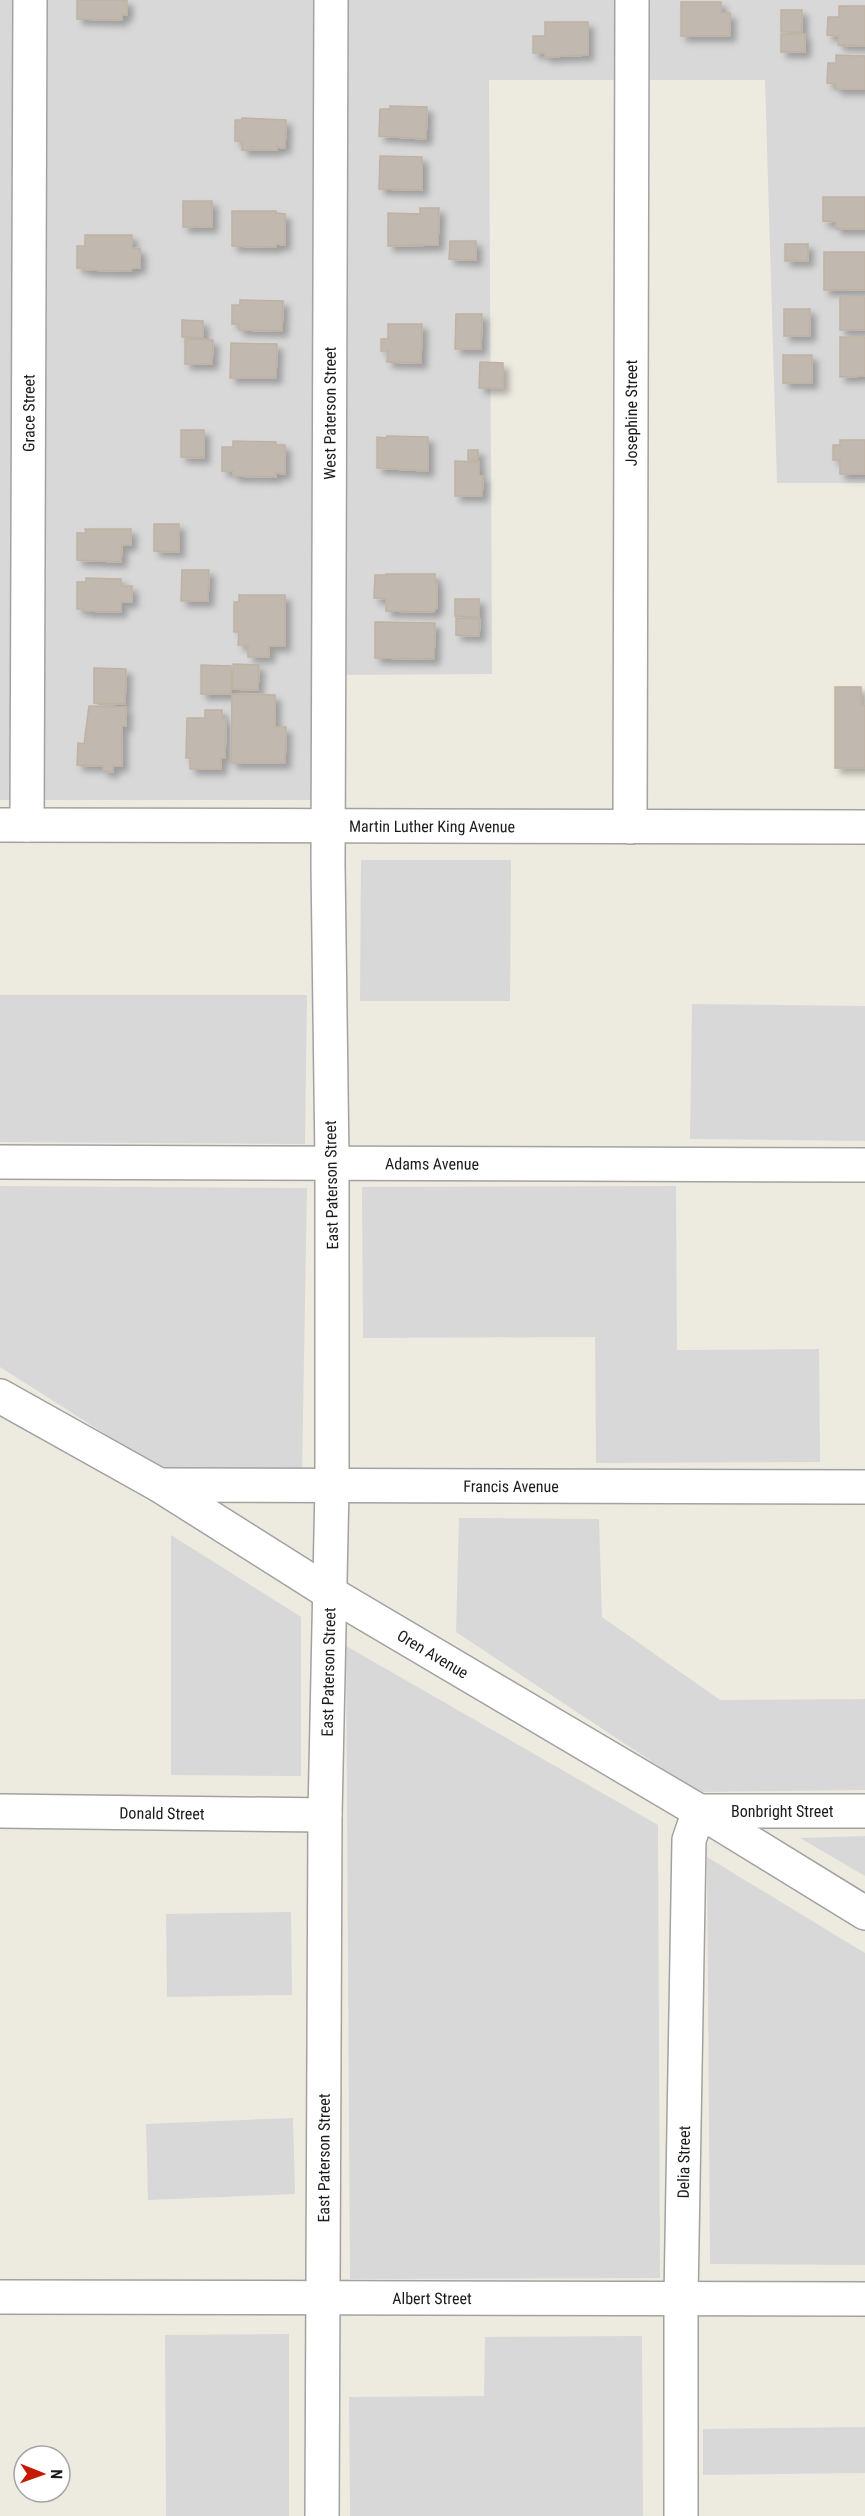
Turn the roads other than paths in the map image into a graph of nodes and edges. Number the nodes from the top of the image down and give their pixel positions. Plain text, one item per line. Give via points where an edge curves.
1 (30, 0) edge
2 (332, 0) edge
3 (632, 0) edge
4 (14, 825) edge
5 (328, 826) junction
6 (630, 827) junction
7 (865, 827) edge
8 (0, 1162) edge
9 (332, 1162) junction
10 (865, 1165) edge
11 (0, 1396) edge
12 (159, 1485) junction
13 (332, 1486) junction
14 (865, 1486) edge
15 (330, 1593) junction
16 (699, 1811) junction
17 (865, 1811) edge
18 (0, 1812) edge
19 (325, 1815) junction
20 (865, 1913) edge
21 (0, 2296) edge
22 (322, 2297) junction
23 (681, 2298) junction
24 (865, 2299) edge
25 (322, 2516) edge
26 (681, 2516) edge

1 - 4 street, Grace Street
2 - 5 street, West Paterson Street
3 - 6 street, Josephine Street
4 - 5 street, Martin Luther King Avenue
5 - 6 street, Martin Luther King Avenue
5 - 9 street, East Paterson Street
6 - 7 street, Martin Luther King Avenue
8 - 9 street, Adams Avenue
9 - 10 street, Adams Avenue
9 - 13 street, East Paterson Street
11 - 12 street, Oren Avenue
12 - 13 street, Francis Avenue
12 - 15 street, Oren Avenue
13 - 14 street, Francis Avenue
13 - 15 street, East Paterson Street
15 - 16 street, Oren Avenue
15 - 19 street, East Paterson Street
16 - 17 street, Bonbright Street
16 - 20 street, Oren Avenue
16 - 23 street, Delia Street via 689,1840
18 - 19 street, Donald Street
19 - 22 street, East Paterson Street
21 - 22 street, Albert Street
22 - 23 street, Albert Street
22 - 25 street, East Paterson Street
23 - 24 street, Albert Street
23 - 26 street, Delia Street

